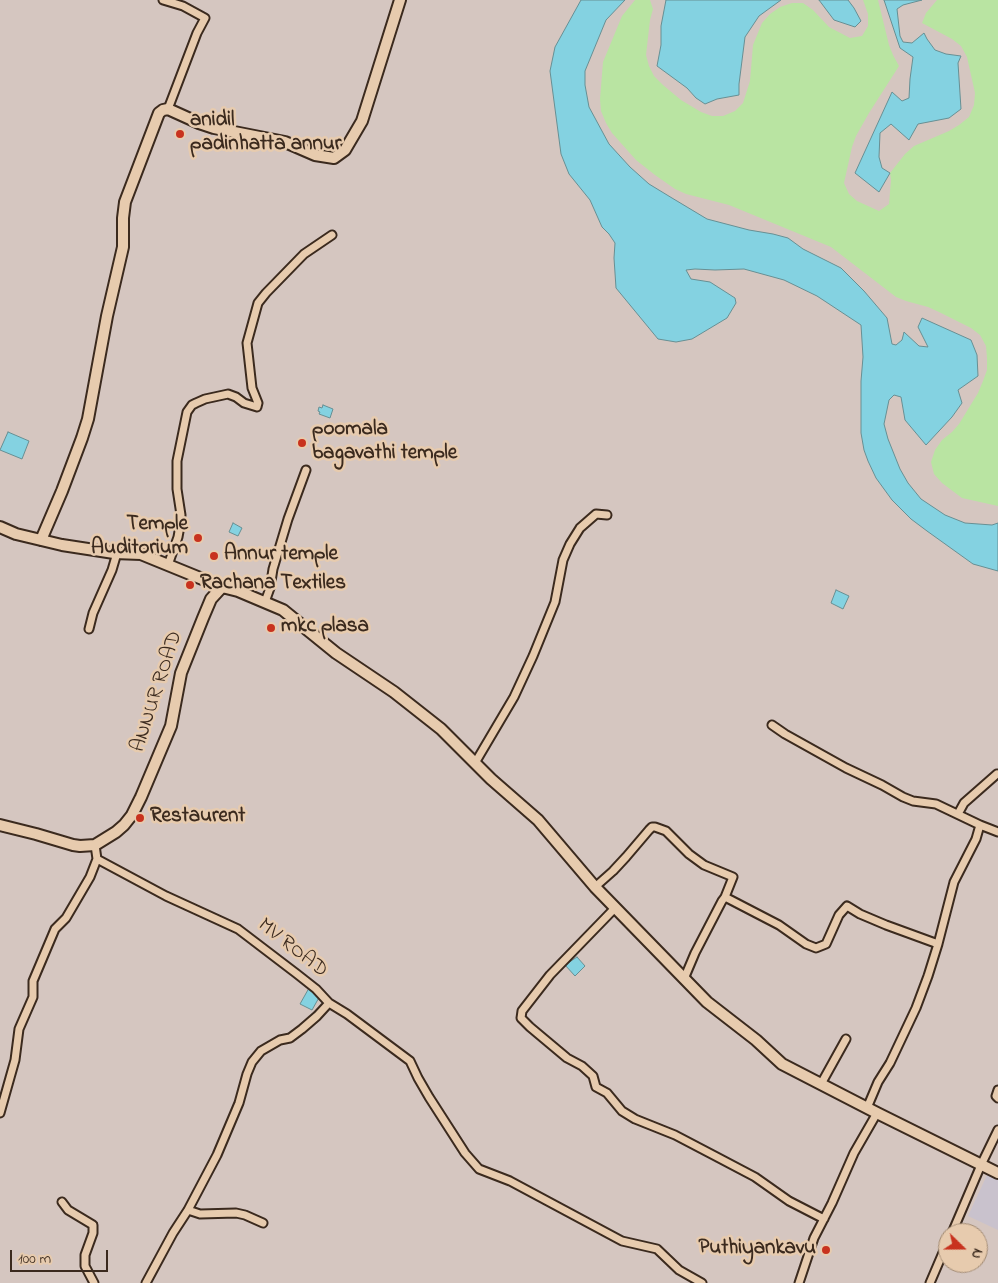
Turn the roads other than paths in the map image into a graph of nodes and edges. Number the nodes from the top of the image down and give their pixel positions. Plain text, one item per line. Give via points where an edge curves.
1 (163, 0) edge
2 (400, 0) edge
3 (168, 109) junction
4 (332, 234) dead end
5 (306, 470) dead end
6 (607, 515) dead end
7 (0, 527) edge
8 (41, 540) junction
9 (117, 553) junction
10 (168, 565) junction
11 (222, 587) junction
12 (265, 602) junction
13 (89, 629) dead end
14 (772, 725) dead end
15 (475, 763) junction
16 (997, 774) dead end
17 (958, 814) junction
18 (0, 825) edge
19 (980, 825) junction
20 (998, 832) edge
21 (95, 845) junction
22 (98, 859) junction
23 (595, 887) junction
24 (726, 897) junction
25 (614, 908) junction
26 (938, 944) junction
27 (684, 979) junction
28 (329, 1003) junction
29 (846, 1039) dead end
30 (821, 1084) junction
31 (4, 1089) edge
32 (998, 1090) edge
33 (998, 1098) edge
34 (867, 1108) junction
35 (0, 1113) edge
36 (877, 1114) junction
37 (998, 1130) edge
38 (981, 1164) junction
39 (998, 1173) edge
40 (62, 1202) dead end
41 (188, 1210) junction
42 (824, 1219) junction
43 (263, 1223) dead end
44 (956, 1223) edge
45 (938, 1264) edge
46 (94, 1283) edge
47 (146, 1283) edge
48 (702, 1283) edge
49 (799, 1283) edge
50 (930, 1283) edge

1 - 3 street via 206,18 197,33
2 - 3 main road via 362,121 345,150 334,158 315,155 285,142 214,128
3 - 8 main road via 159,114 125,202 123,247 88,419
4 - 10 street via 304,254 258,303 246,343 257,407 244,404 228,394 205,399 192,405 187,412 177,461 180,526
5 - 12 street via 288,519
6 - 15 street via 596,514 580,528 570,544 563,560 555,602 533,656
7 - 8 main road
8 - 9 main road
9 - 10 main road via 141,554
9 - 13 street
10 - 11 main road
11 - 12 main road
11 - 21 main road, ANNUR ROAD via 211,599 181,673 171,726 132,815 116,832
12 - 15 main road via 283,610 336,653 394,692 441,729
14 - 17 street via 903,797 936,804
15 - 23 main road via 538,820
16 - 17 street via 964,804
17 - 19 street
18 - 21 main road via 73,845
19 - 20 street
19 - 26 street via 954,882
21 - 22 street
22 - 28 street, MV ROAD via 166,896 238,929 316,989
22 - 31 street via 66,918 55,929 34,981 33,996 19,1029 15,1060
23 - 24 street via 652,827 656,827 666,831 704,865 734,877
23 - 25 main road
24 - 26 street via 816,948 826,944 839,915 847,906 886,925
24 - 27 street
25 - 27 main road
25 - 42 street via 550,975 522,1011 522,1018 582,1066 593,1076 596,1087 608,1093 622,1110 635,1119 675,1135 747,1173 788,1201
26 - 34 street via 916,1008
27 - 30 main road via 782,1064
28 - 41 street, MV ROAD via 302,1029 261,1051 252,1062 217,1155
28 - 48 street via 410,1061 429,1097 479,1169 510,1181 622,1241 657,1249 679,1270
29 - 30 street
30 - 34 main road
31 - 35 street
32 - 33 street
34 - 36 main road
36 - 38 main road
36 - 42 street via 854,1152
37 - 38 street
38 - 39 main road
38 - 44 street
40 - 46 street via 68,1210 93,1225 85,1266
41 - 43 street via 200,1214 236,1213
41 - 47 street, MV ROAD
42 - 49 street
45 - 50 street

